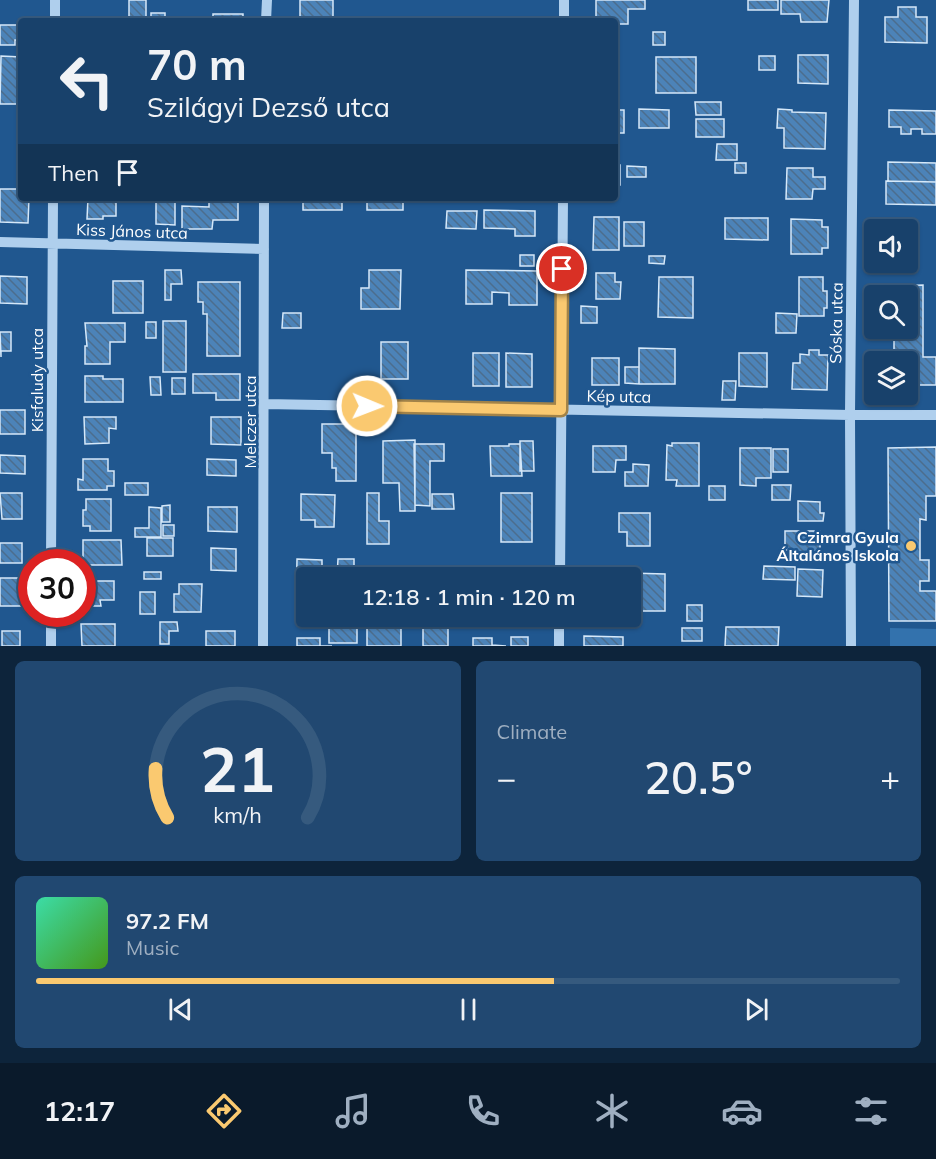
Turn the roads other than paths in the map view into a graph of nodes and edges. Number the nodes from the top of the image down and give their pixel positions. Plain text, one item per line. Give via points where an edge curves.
1 (55, 0) edge
2 (267, 0) edge
3 (564, 0) edge
4 (854, 0) edge
5 (55, 18) edge
6 (267, 18) edge
7 (564, 18) edge
8 (53, 201) edge
9 (264, 201) edge
10 (563, 201) edge
11 (0, 242) edge
12 (53, 243) junction
13 (264, 249) junction
14 (265, 404) junction
15 (561, 410) junction
16 (850, 415) junction
17 (936, 415) edge
18 (51, 549) edge
19 (560, 567) edge
20 (51, 627) edge
21 (559, 627) edge
22 (51, 646) edge
23 (263, 646) edge
24 (559, 646) edge
25 (851, 646) edge

1 - 5 street
2 - 6 street
3 - 7 street
4 - 16 street, Sóska utca
8 - 12 street, Kisfaludy utca
9 - 13 street, Melczer utca
10 - 15 street
11 - 12 street, Kiss János utca
12 - 13 street, Kiss János utca
12 - 18 street, Kisfaludy utca
13 - 14 street, Melczer utca
14 - 15 street, Kép utca
14 - 23 street, Melczer utca
15 - 16 street, Kép utca
15 - 19 street
16 - 17 street, Kép utca
16 - 25 street, Sóska utca
20 - 22 street
21 - 24 street

